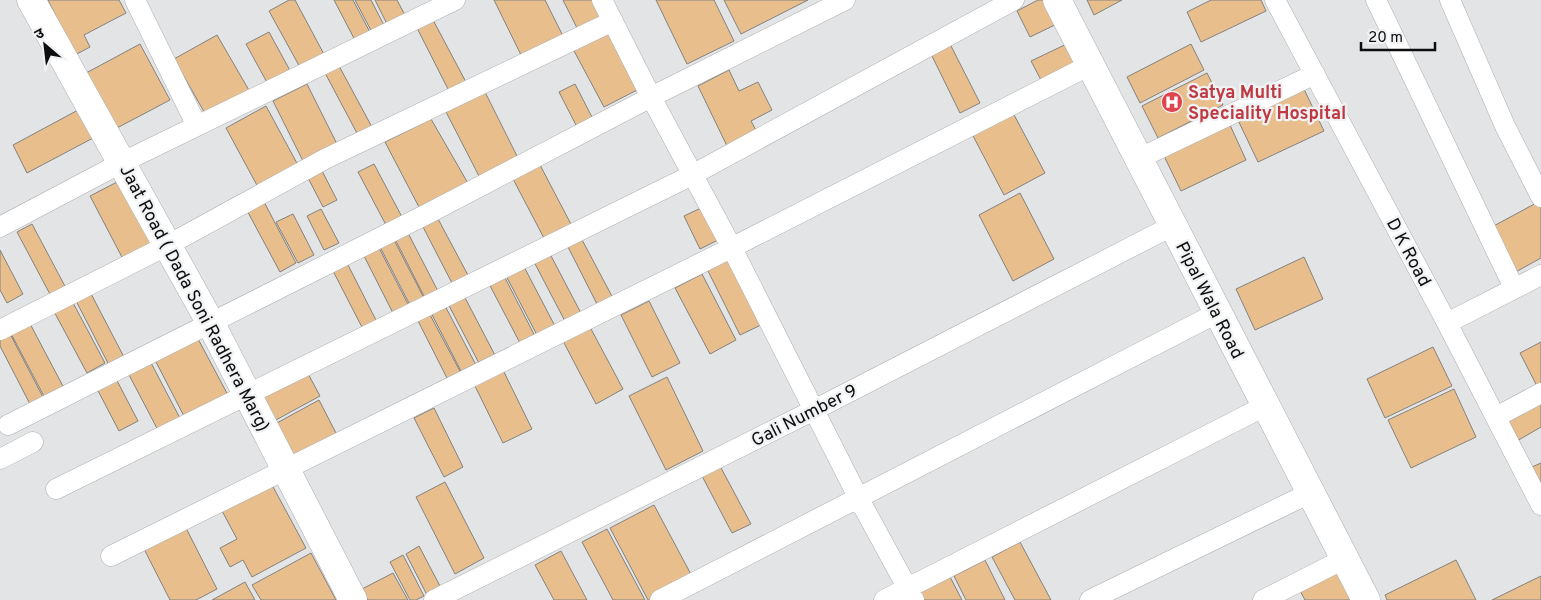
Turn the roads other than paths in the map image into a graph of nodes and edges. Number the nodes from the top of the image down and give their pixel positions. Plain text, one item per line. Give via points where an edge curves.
1 (31, 0) edge
2 (135, 0) edge
3 (455, 0) edge
4 (602, 0) edge
5 (845, 0) edge
6 (1014, 0) edge
7 (1056, 0) edge
8 (1275, 0) edge
9 (1376, 0) edge
10 (1450, 0) edge
11 (613, 21) junction
12 (1090, 65) junction
13 (1314, 74) junction
14 (651, 97) junction
15 (197, 126) junction
16 (1138, 159) junction
17 (123, 162) junction
18 (692, 175) junction
19 (1541, 198) edge
20 (1172, 226) junction
21 (0, 227) edge
22 (168, 245) junction
23 (732, 248) junction
24 (1541, 275) edge
25 (1514, 288) junction
26 (1217, 313) junction
27 (210, 322) junction
28 (1447, 322) junction
29 (0, 330) edge
30 (1541, 393) edge
31 (247, 394) junction
32 (1265, 406) junction
33 (814, 410) junction
34 (1496, 417) junction
35 (8, 425) dead end
36 (33, 442) dead end
37 (0, 459) edge
38 (284, 469) junction
39 (56, 489) dead end
40 (1310, 493) junction
41 (859, 499) junction
42 (1541, 503) edge
43 (111, 556) dead end
44 (1344, 559) junction
45 (912, 594) edge
46 (353, 600) edge
47 (434, 600) edge
48 (660, 600) edge
49 (884, 600) edge
50 (1090, 600) edge
51 (1263, 600) edge
52 (1366, 600) edge

1 - 17 street, Jaat Road ( Dada Soni Radhera Marg)
2 - 15 street
3 - 15 street
4 - 11 street
5 - 14 street
6 - 18 street
7 - 12 street, Pipal Wala Road
8 - 13 street, D K Road
9 - 25 street
10 - 19 street via 1505,126
11 - 14 street
11 - 22 street via 325,159
12 - 16 street, Pipal Wala Road
12 - 23 street
13 - 16 street
13 - 28 street, D K Road
14 - 18 street
14 - 27 street
15 - 17 street
16 - 20 street, Pipal Wala Road
17 - 21 street
17 - 22 street, Jaat Road ( Dada Soni Radhera Marg)
18 - 23 street
18 - 31 street
20 - 26 street, Pipal Wala Road
20 - 33 street, Gali Number 9
22 - 27 street, Jaat Road ( Dada Soni Radhera Marg)
22 - 29 street
23 - 33 street
23 - 38 street
24 - 25 street
25 - 28 street
26 - 32 street, Pipal Wala Road
26 - 41 street
27 - 31 street, Jaat Road ( Dada Soni Radhera Marg)
27 - 35 street
28 - 34 street, D K Road
30 - 34 street
31 - 38 street, Jaat Road ( Dada Soni Radhera Marg)
31 - 39 street
32 - 40 street, Pipal Wala Road
32 - 45 street
33 - 41 street
33 - 47 street, Gali Number 9
34 - 42 street, D K Road
36 - 37 street
38 - 43 street
38 - 46 street, Jaat Road ( Dada Soni Radhera Marg)
40 - 44 street, Pipal Wala Road
40 - 50 street
41 - 45 street
41 - 48 street
44 - 51 street
44 - 52 street, Pipal Wala Road
45 - 49 street

